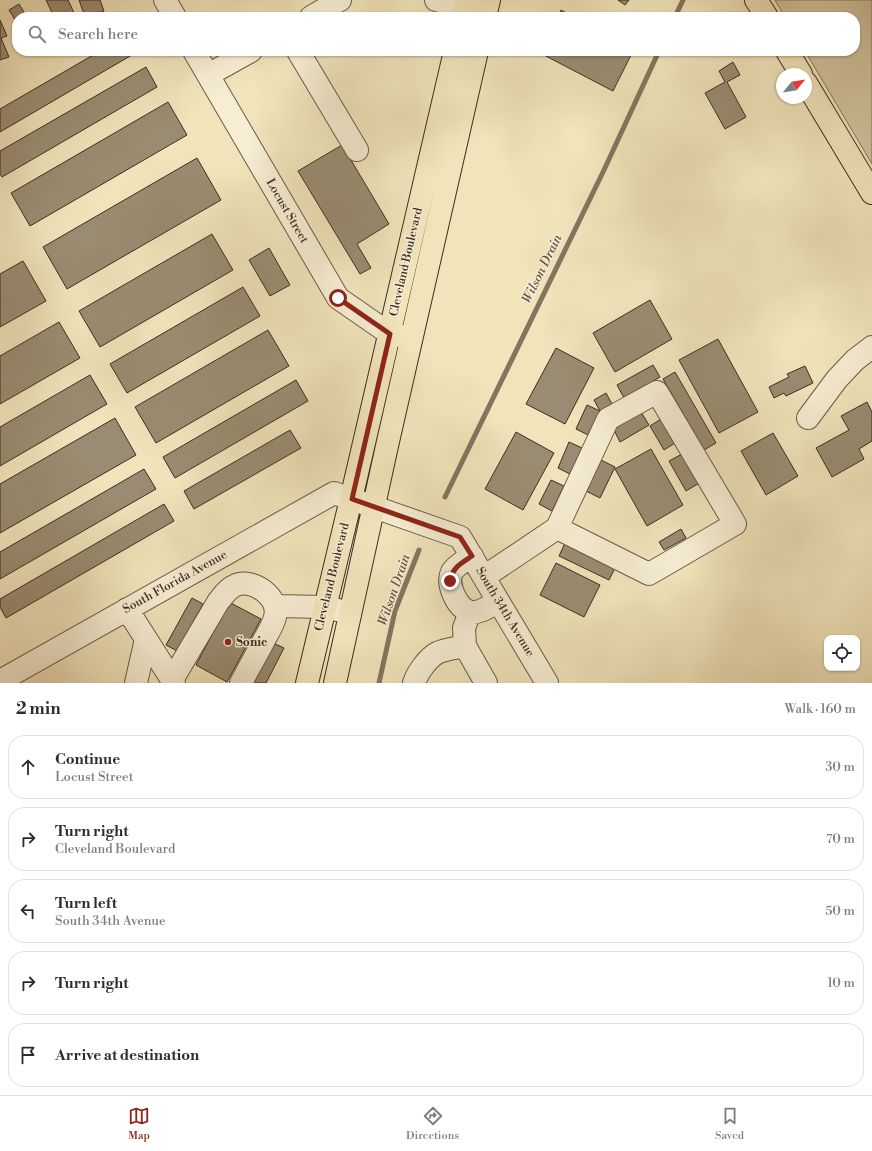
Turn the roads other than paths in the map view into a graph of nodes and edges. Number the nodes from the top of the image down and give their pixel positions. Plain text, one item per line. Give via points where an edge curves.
1 (165, 0) edge
2 (340, 0) edge
3 (436, 0) edge
4 (756, 0) edge
5 (476, 9) edge
6 (171, 12) edge
7 (320, 12) edge
8 (764, 12) edge
9 (197, 56) edge
10 (243, 56) edge
11 (301, 56) edge
12 (454, 56) edge
13 (476, 56) edge
14 (790, 56) edge
15 (797, 68) edge
16 (208, 75) junction
17 (812, 92) edge
18 (357, 150) dead end
19 (870, 183) edge
20 (390, 334) junction
21 (411, 338) junction
22 (872, 347) edge
23 (808, 418) dead end
24 (352, 499) junction
25 (374, 506) junction
26 (558, 528) junction
27 (472, 556) junction
28 (484, 577) junction
29 (498, 601) junction
30 (275, 606) junction
31 (325, 607) junction
32 (127, 609) junction
33 (470, 612) junction
34 (350, 613) junction
35 (146, 639) junction
36 (465, 646) junction
37 (0, 680) edge
38 (173, 682) edge
39 (136, 683) edge
40 (241, 683) edge
41 (307, 683) edge
42 (335, 683) edge
43 (414, 683) edge
44 (486, 683) edge
45 (547, 683) edge

1 - 6 street
2 - 7 street
3 - 5 street
4 - 8 main road
9 - 16 street, Locust Street
10 - 16 street
11 - 18 street
12 - 20 main road, Cleveland Boulevard
13 - 21 main road, Cleveland Boulevard
14 - 15 main road
16 - 20 street, Locust Street via 338,298
17 - 19 main road
20 - 21 street, Locust Street
20 - 24 main road, Cleveland Boulevard
21 - 25 main road, Cleveland Boulevard
22 - 23 street via 837,379
24 - 25 street, South 34th Avenue
24 - 31 main road, Cleveland Boulevard
24 - 32 street, South Florida Avenue via 334,493
25 - 27 street, South 34th Avenue via 460,537
25 - 34 main road, Cleveland Boulevard
26 - 26 street via 608,419 657,392 735,524 649,574
26 - 28 street
27 - 28 street, South 34th Avenue
27 - 33 street via 452,572 450,581 452,592 461,606
28 - 29 street, South 34th Avenue
29 - 33 street via 485,610
29 - 45 street, South 34th Avenue
30 - 31 street
30 - 38 street via 268,594 248,584 237,585 226,592
30 - 40 street via 276,616
31 - 34 street
31 - 41 main road, Cleveland Boulevard
32 - 35 street
32 - 37 street, South Florida Avenue
33 - 36 street via 464,628
34 - 42 main road, Cleveland Boulevard
35 - 38 street
35 - 39 street
36 - 43 street via 437,653 425,664
36 - 44 street

